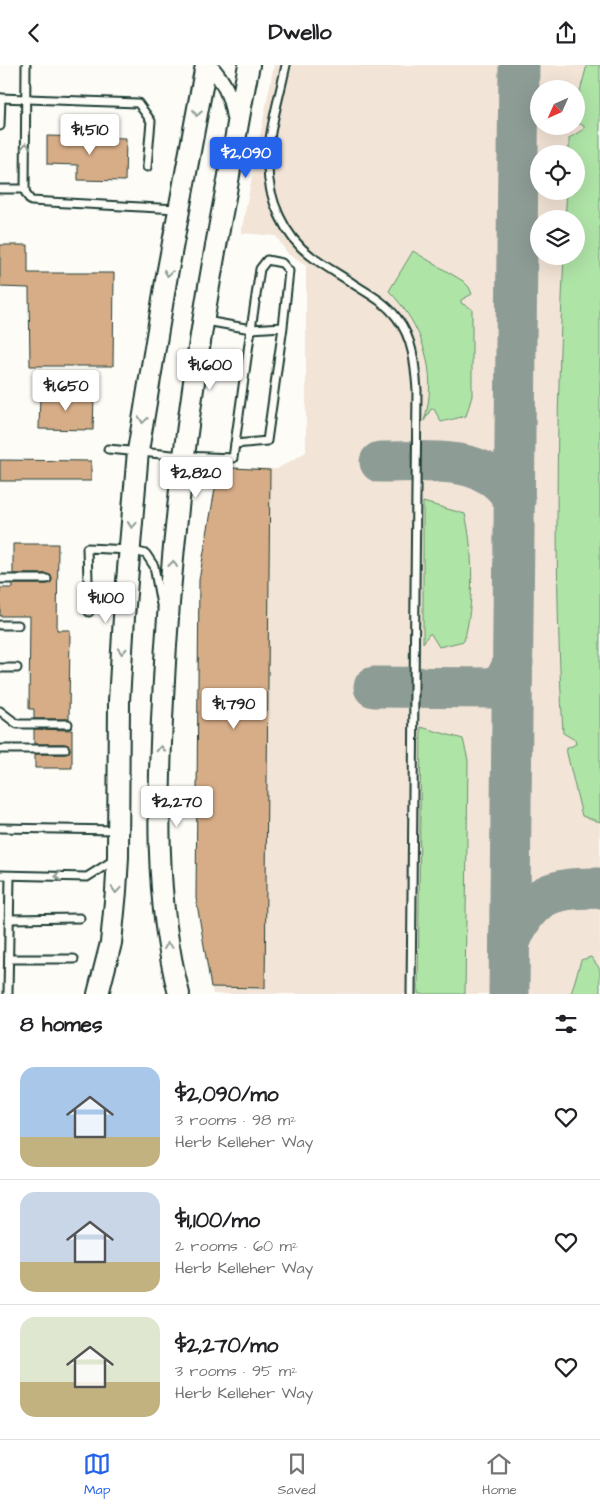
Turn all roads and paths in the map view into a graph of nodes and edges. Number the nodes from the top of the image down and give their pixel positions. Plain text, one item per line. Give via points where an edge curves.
1 (26, 65) edge
2 (208, 65) edge
3 (249, 65) edge
4 (286, 65) edge
5 (0, 98) edge
6 (26, 98) junction
7 (0, 126) edge
8 (236, 136) junction
9 (147, 167) dead end
10 (0, 189) edge
11 (26, 192) junction
12 (179, 209) junction
13 (203, 321) junction
14 (283, 327) junction
15 (251, 329) junction
16 (234, 444) junction
17 (108, 449) dead end
18 (138, 451) junction
19 (183, 456) junction
20 (130, 550) junction
21 (0, 579) edge
22 (48, 579) dead end
23 (89, 613) dead end
24 (0, 625) edge
25 (18, 625) dead end
26 (166, 625) junction
27 (0, 667) edge
28 (16, 668) dead end
29 (0, 711) edge
30 (68, 724) dead end
31 (0, 749) edge
32 (66, 749) dead end
33 (0, 828) edge
34 (118, 830) junction
35 (118, 857) junction
36 (0, 875) edge
37 (10, 876) junction
38 (10, 919) junction
39 (80, 919) dead end
40 (9, 959) junction
41 (74, 959) dead end
42 (8, 994) edge
43 (98, 994) edge
44 (179, 994) edge
45 (411, 994) edge

1 - 6 lane
2 - 8 street via 221,78 232,99
2 -> 12 main road
3 - 8 main road
4 - 45 lane via 268,165 270,189 278,214 310,255 382,302 398,319 415,361
5 - 6 lane
5 - 7 lane
6 - 9 lane via 138,103 151,121
11 -> 6 lane
8 - 13 main road
10 - 11 lane
11 - 12 lane via 31,201
12 -> 18 main road
13 - 15 lane
13 - 19 main road
14 - 15 lane
14 - 15 lane via 289,271 282,263 267,260 260,269
14 - 16 lane via 266,441
15 - 16 lane
16 - 19 lane via 233,458
17 - 18 lane
18 - 19 lane
18 -> 20 main road
26 -> 19 main road
20 - 23 lane via 87,548
20 - 26 lane via 146,554 154,566
20 -> 34 main road via 119,701
21 - 22 lane
24 - 25 lane
44 -> 26 main road via 170,963 161,892 160,761
27 - 28 lane
29 - 30 lane via 17,724
31 - 32 lane
33 - 34 lane
34 - 35 main road
35 -> 37 lane via 87,877
35 -> 43 main road via 111,943
36 - 37 lane
37 - 38 lane
38 - 39 lane
38 - 40 lane
40 - 41 lane
40 - 42 lane

